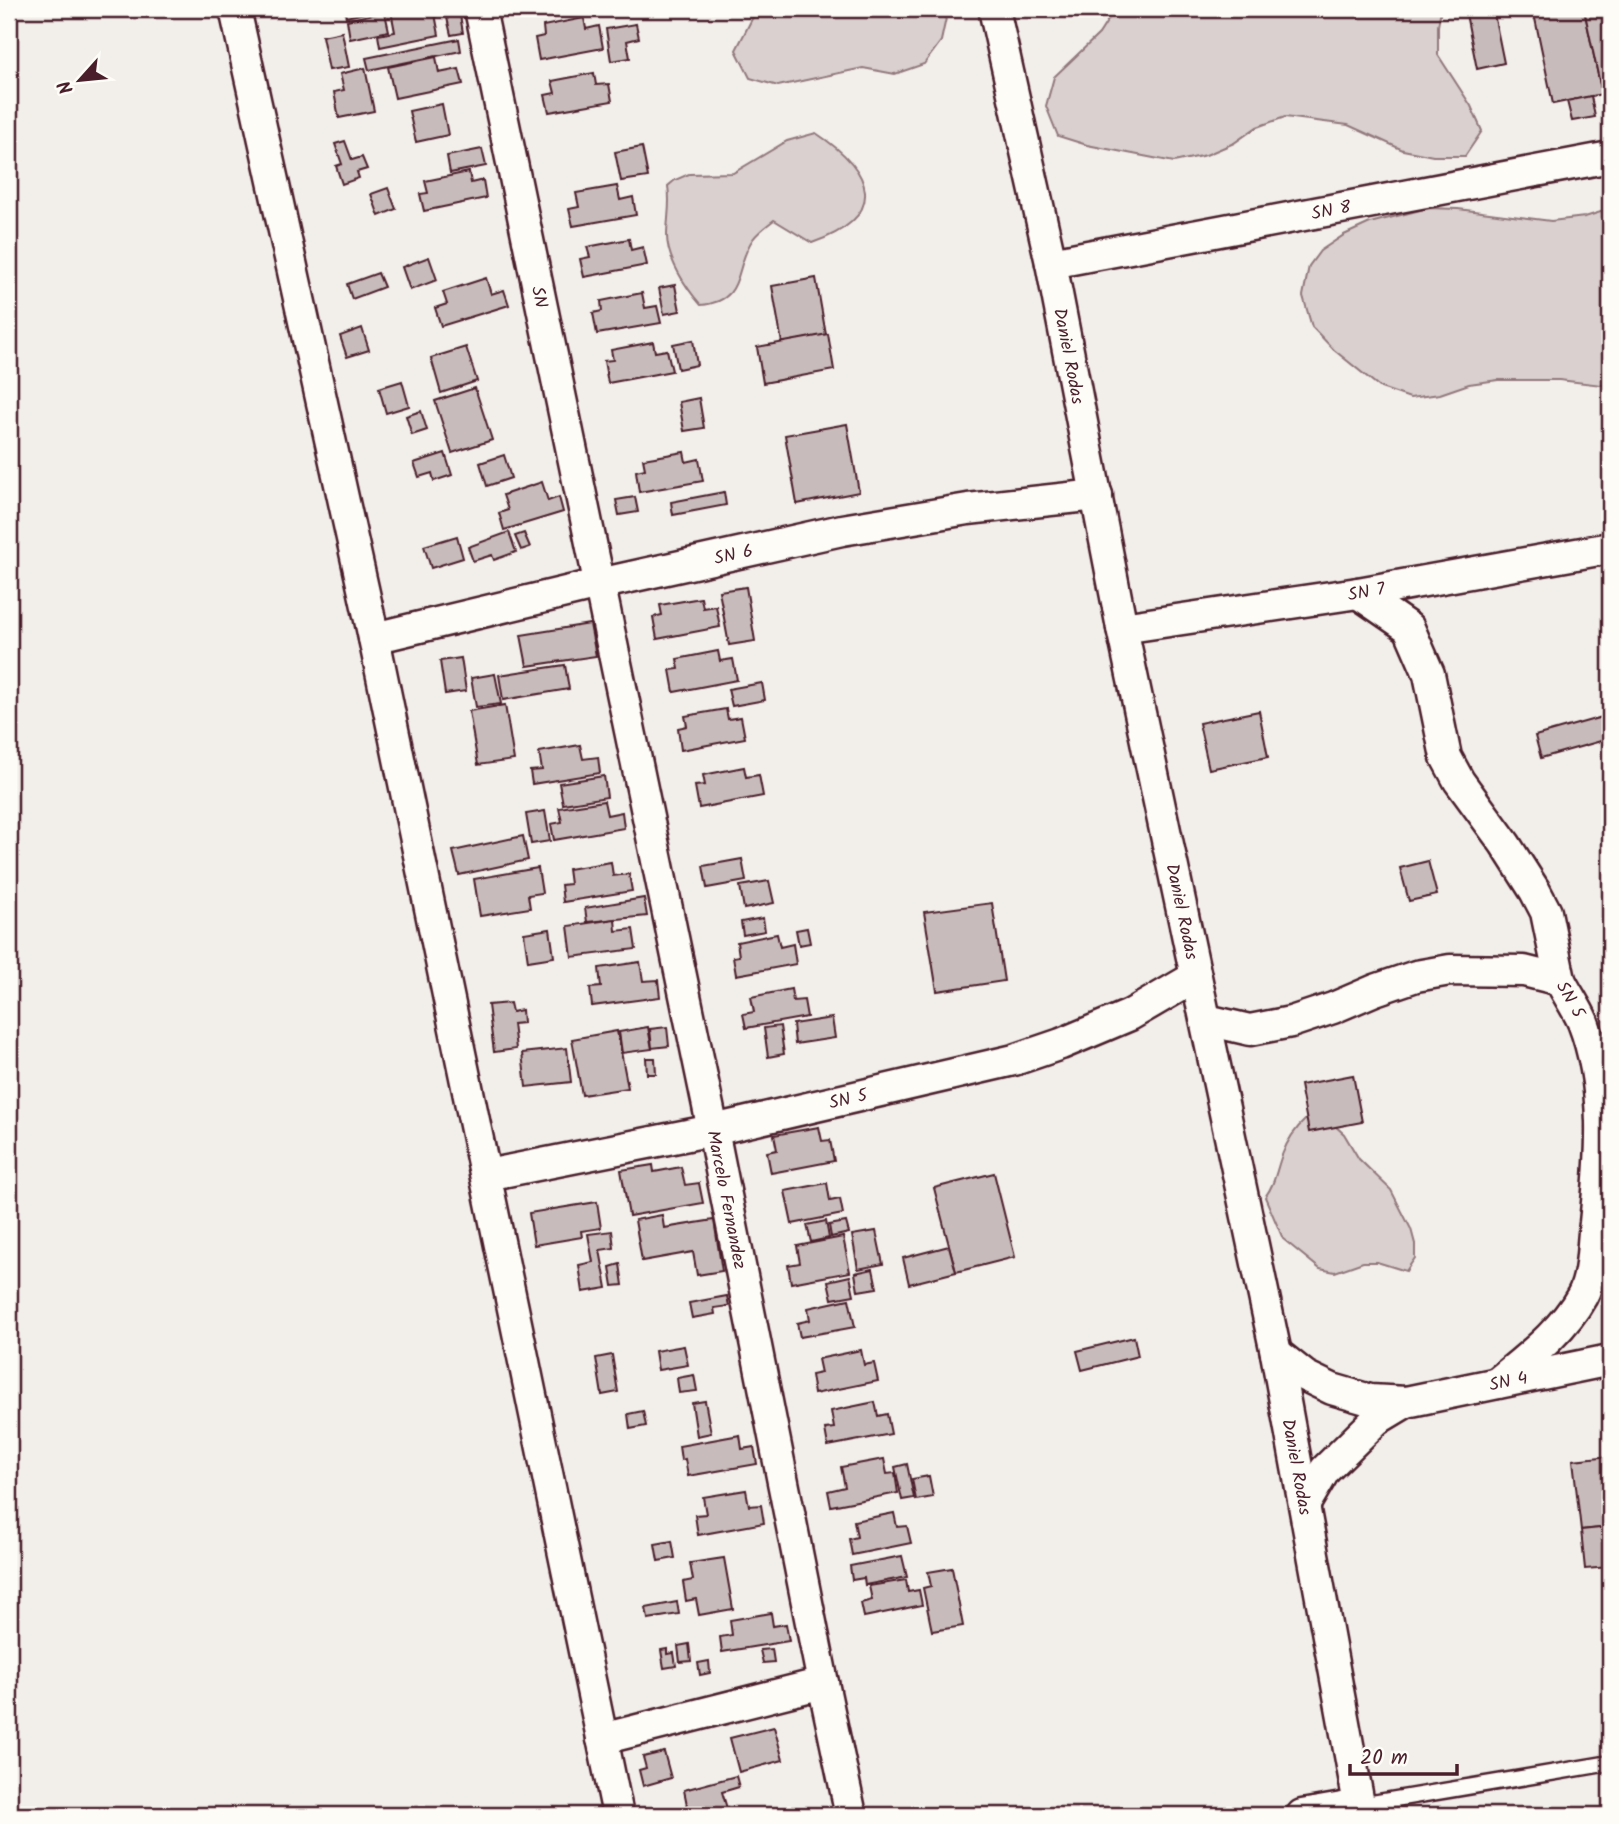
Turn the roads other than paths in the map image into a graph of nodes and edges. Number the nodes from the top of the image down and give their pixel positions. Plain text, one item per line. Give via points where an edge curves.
1 (235, 9) edge
2 (480, 9) edge
3 (994, 9) edge
4 (1610, 157) edge
5 (1051, 263) junction
6 (1097, 495) junction
7 (1610, 548) edge
8 (599, 584) junction
9 (1357, 593) junction
10 (1122, 628) junction
11 (374, 638) junction
12 (1195, 977) junction
13 (1560, 980) junction
14 (1207, 1020) junction
15 (713, 1130) junction
16 (487, 1175) junction
17 (1276, 1353) junction
18 (1610, 1360) edge
19 (1497, 1383) junction
20 (1406, 1402) junction
21 (1305, 1504) junction
22 (823, 1683) junction
23 (602, 1739) junction
24 (1610, 1763) edge
25 (1361, 1810) edge
26 (618, 1815) edge
27 (851, 1815) edge
28 (1302, 1815) edge

1 - 11 street
2 - 8 street, SN
3 - 5 street, Daniel Rodas
4 - 5 street, SN 8
5 - 6 street, Daniel Rodas
6 - 8 street, SN 6 via 968,509 842,530
6 - 10 street, Daniel Rodas
7 - 9 street, SN 7
8 - 11 street, SN 6
8 - 15 street, Marcelo Fernandez
9 - 10 street, SN 7
9 - 13 street via 1409,628 1429,674 1446,757 1546,912
10 - 12 street, Daniel Rodas
11 - 16 street
12 - 14 street, Daniel Rodas
12 - 15 street, SN 5 via 1130,1015 1014,1060
13 - 14 street, SN 5 via 1524,971 1450,970 1416,976 1333,1008 1260,1028
13 - 19 street, SN 5 via 1582,1021 1595,1061 1601,1108 1591,1259 1584,1292 1567,1321
14 - 17 street, Daniel Rodas
15 - 16 street, SN 5
15 - 22 street, Marcelo Fernandez
16 - 23 street
17 - 20 street, SN 4 via 1332,1390 1370,1400
17 - 21 street, Daniel Rodas
18 - 19 street, SN 4
19 - 20 street, SN 4
20 - 21 street, SN 4 via 1377,1420 1325,1470
21 - 25 street, Daniel Rodas
22 - 23 street
22 - 27 street, Marcelo Fernandez
23 - 26 street
24 - 25 lane
25 - 28 street

